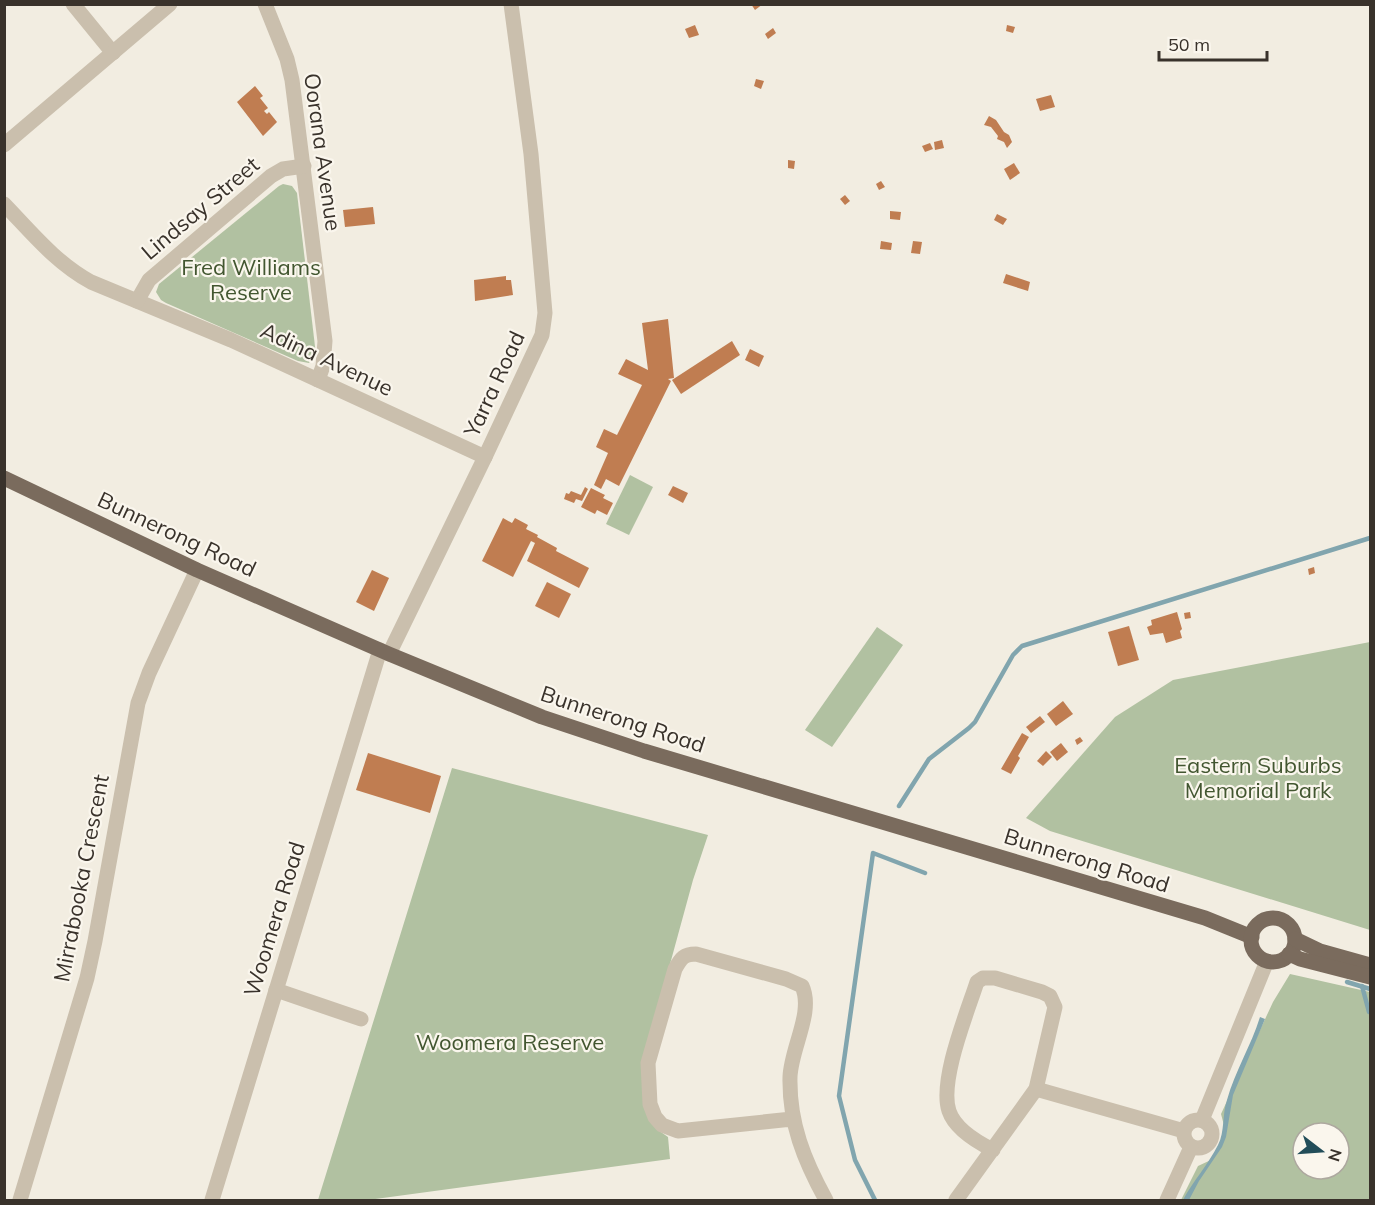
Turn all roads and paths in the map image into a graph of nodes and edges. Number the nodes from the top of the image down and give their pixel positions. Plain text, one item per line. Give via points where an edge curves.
1 (74, 4) edge
2 (170, 4) edge
3 (265, 4) edge
4 (511, 4) edge
5 (113, 53) junction
6 (4, 145) edge
7 (304, 165) junction
8 (4, 204) edge
9 (136, 301) junction
10 (318, 380) junction
11 (485, 457) junction
12 (4, 478) edge
13 (197, 570) junction
14 (384, 652) junction
15 (1252, 937) junction
16 (1295, 939) junction
17 (1289, 954) junction
18 (1267, 961) junction
19 (1371, 965) edge
20 (1371, 977) edge
21 (276, 990) junction
22 (361, 1018) dead end
23 (1036, 1089) junction
24 (792, 1119) junction
25 (1202, 1120) junction
26 (1184, 1131) junction
27 (1191, 1146) junction
28 (993, 1150) junction
29 (20, 1200) edge
30 (212, 1200) edge
31 (826, 1200) edge
32 (956, 1200) edge
33 (1167, 1200) edge

1 - 5 street
2 - 5 street
3 - 7 street, Oorana Avenue via 287,59
4 - 11 street, Yarra Road via 531,154 546,314 542,335
5 - 6 street
7 - 9 street, Lindsay Street via 271,176 149,280
7 - 10 street, Oorana Avenue via 325,340
8 - 9 street, Adina Avenue via 71,271
9 - 10 street, Adina Avenue
10 - 11 street, Adina Avenue
11 - 14 street, Yarra Road
12 - 13 main road, Bunnerong Road
13 - 14 main road, Bunnerong Road
13 - 29 street, Mirrabooka Crescent via 138,703 91,960
14 - 15 main road, Bunnerong Road via 542,717 644,751 1204,918
14 - 21 street, Woomera Road
15 - 16 main road via 1258,924 1278,918 1290,926
15 - 18 main road via 1257,954
16 - 17 main road
16 - 19 main road via 1320,951
17 - 18 main road via 1279,961
17 - 20 main road
18 - 25 street
21 - 22 street
21 - 30 street, Woomera Road
23 - 26 street
23 - 28 street
23 - 28 street via 1056,1007 1050,996 1042,992 983,978 977,982 961,1032 947,1097 950,1113 963,1130
24 - 24 street via 790,1076 806,1008 802,986 686,954 675,969 648,1063 650,1104 655,1117 662,1125 678,1131
24 - 31 street via 809,1169
25 - 26 street via 1189,1123
25 - 27 street via 1209,1124 1212,1137 1204,1147
26 - 27 street
27 - 33 street
28 - 32 street

